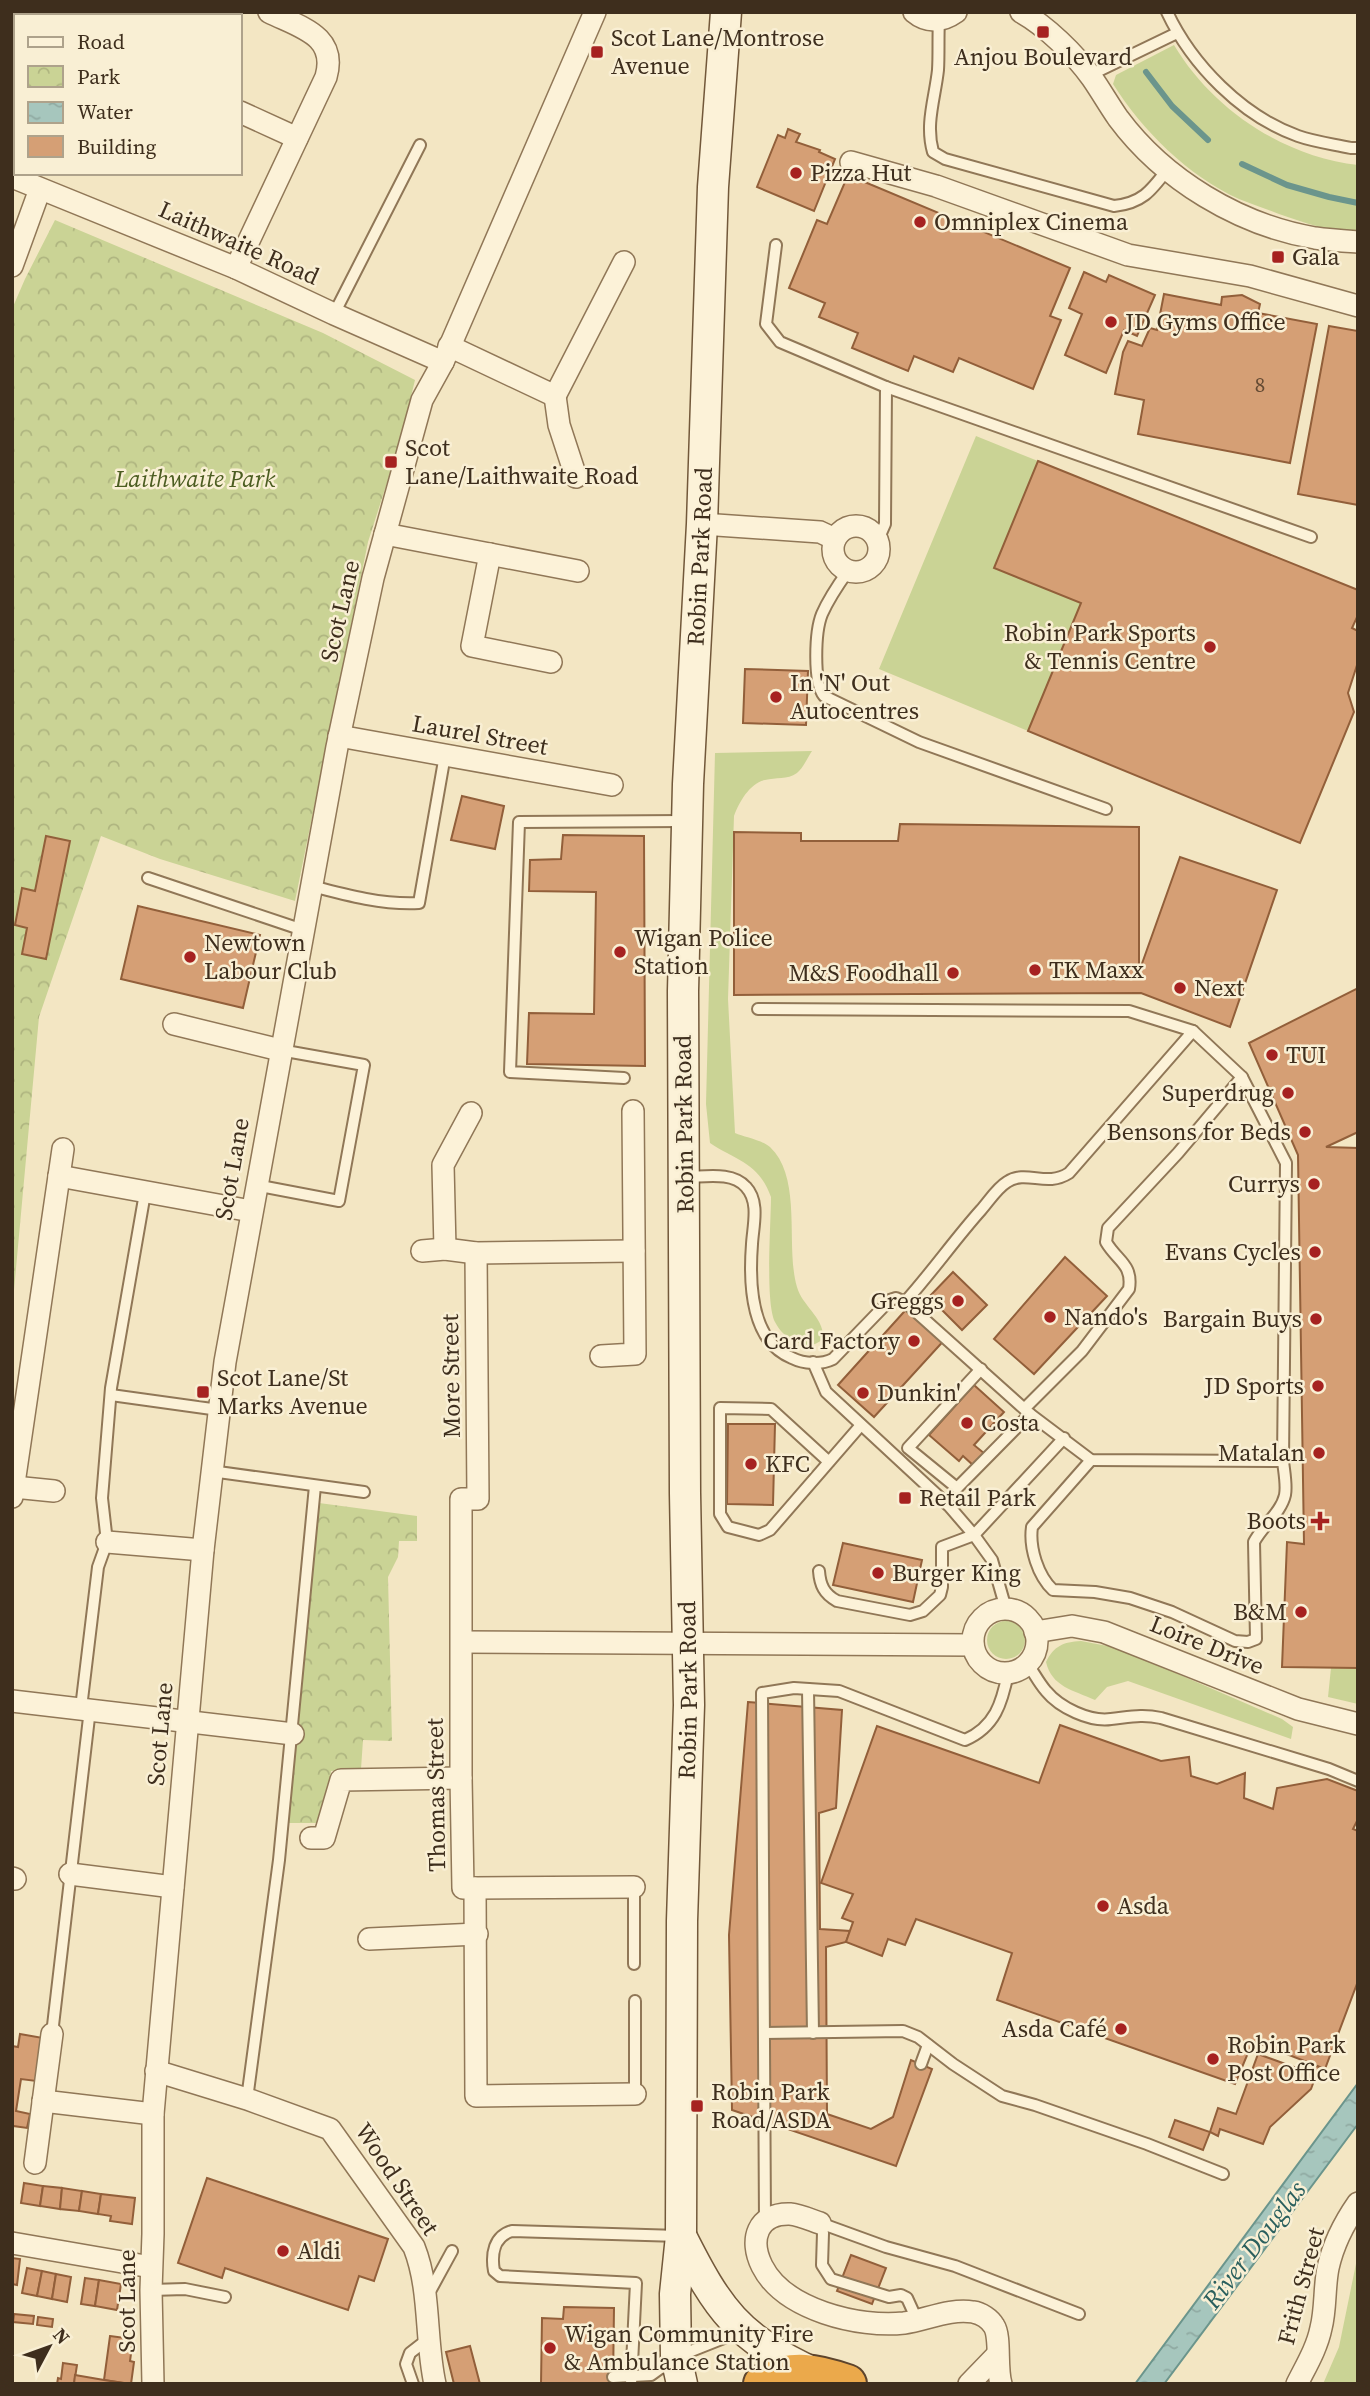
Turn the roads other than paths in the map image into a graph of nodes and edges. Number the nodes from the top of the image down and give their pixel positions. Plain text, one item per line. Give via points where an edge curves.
1 (269, 12) edge
2 (595, 12) edge
3 (726, 12) edge
4 (915, 12) edge
5 (1021, 12) edge
6 (1167, 12) edge
7 (947, 16) edge
8 (1177, 33) junction
9 (1090, 75) junction
10 (242, 113) edge
11 (297, 138) junction
12 (420, 145) dead end
13 (1358, 148) edge
14 (851, 162) dead end
15 (1167, 170) junction
16 (14, 176) edge
17 (40, 189) junction
18 (1358, 242) edge
19 (776, 245) dead end
20 (624, 262) dead end
21 (12, 266) edge
22 (236, 268) junction
23 (1358, 306) edge
24 (334, 314) junction
25 (446, 354) junction
26 (886, 387) junction
27 (555, 396) junction
28 (576, 477) dead end
29 (702, 524) junction
30 (385, 534) junction
31 (1311, 537) dead end
32 (835, 539) junction
33 (878, 540) junction
34 (489, 554) junction
35 (578, 571) dead end
36 (848, 571) junction
37 (551, 662) dead end
38 (339, 736) junction
39 (445, 755) junction
40 (612, 785) dead end
41 (1107, 809) dead end
42 (687, 821) junction
43 (148, 878) dead end
44 (312, 886) junction
45 (303, 930) junction
46 (758, 1009) dead end
47 (174, 1024) dead end
48 (1193, 1031) junction
49 (280, 1050) junction
50 (1242, 1077) junction
51 (624, 1078) dead end
52 (633, 1111) dead end
53 (471, 1113) dead end
54 (63, 1149) dead end
55 (59, 1176) junction
56 (684, 1177) junction
57 (256, 1185) junction
58 (145, 1193) junction
59 (251, 1211) junction
60 (445, 1249) junction
61 (422, 1251) dead end
62 (634, 1251) junction
63 (476, 1253) junction
64 (905, 1302) junction
65 (601, 1356) dead end
66 (813, 1362) junction
67 (981, 1369) junction
68 (111, 1395) junction
69 (219, 1410) junction
70 (1028, 1411) junction
71 (861, 1426) junction
72 (1064, 1438) junction
73 (1091, 1460) junction
74 (1283, 1461) junction
75 (829, 1462) junction
76 (211, 1471) junction
77 (315, 1486) junction
78 (54, 1491) dead end
79 (13, 1492) edge
80 (364, 1492) dead end
81 (478, 1499) joint
82 (974, 1535) junction
83 (107, 1542) junction
84 (203, 1550) junction
85 (819, 1570) dead end
86 (1006, 1609) junction
87 (1035, 1632) junction
88 (462, 1642) junction
89 (688, 1643) junction
90 (973, 1645) junction
91 (1027, 1663) junction
92 (1008, 1673) junction
93 (808, 1689) junction
94 (12, 1701) edge
95 (85, 1708) junction
96 (188, 1720) junction
97 (1358, 1724) edge
98 (293, 1734) junction
99 (461, 1778) junction
100 (1358, 1780) edge
101 (311, 1838) dead end
102 (70, 1874) junction
103 (173, 1887) junction
104 (634, 1887) joint
105 (475, 1888) junction
106 (477, 1934) junction
107 (369, 1939) dead end
108 (634, 1964) dead end
109 (635, 2001) dead end
110 (764, 2033) junction
111 (813, 2033) junction
112 (52, 2034) joint
113 (928, 2045) junction
114 (921, 2064) dead end
115 (156, 2071) junction
116 (635, 2094) joint
117 (247, 2099) junction
118 (43, 2101) junction
119 (153, 2113) junction
120 (35, 2164) dead end
121 (1223, 2174) dead end
122 (1358, 2203) edge
123 (765, 2221) junction
124 (820, 2223) junction
125 (681, 2236) junction
126 (12, 2243) edge
127 (452, 2251) dead end
128 (151, 2267) junction
129 (151, 2290) junction
130 (225, 2297) dead end
131 (425, 2300) junction
132 (1079, 2314) dead end
133 (917, 2320) junction
134 (743, 2330) junction
135 (429, 2349) junction
136 (997, 2355) junction
137 (679, 2370) edge
138 (613, 2376) dead end
139 (831, 2379) edge
140 (632, 2380) edge
141 (153, 2384) edge
142 (413, 2384) edge
143 (435, 2384) edge
144 (762, 2384) edge
145 (969, 2384) edge
146 (1001, 2384) edge
147 (1297, 2384) edge

1 - 11 street via 319,38 328,56 326,77
2 - 25 street, Scot Lane
3 - 29 street, Robin Park Road via 713,187
4 - 7 street via 929,20
5 - 9 street via 1053,35
6 - 8 lane
7 - 15 lane via 929,122 933,152 1114,206 1132,204
8 - 9 lane
8 - 13 lane via 1196,59 1256,115 1297,135
9 - 15 street via 1129,132
10 - 11 street
11 - 22 street
12 - 24 lane
14 - 23 street via 936,186 1128,255 1250,276
15 - 18 street via 1238,214 1315,238
16 - 17 street, Laithwaite Road
17 - 21 street
17 - 22 street, Laithwaite Road
19 - 26 lane via 766,324 780,342
20 - 27 street
22 - 24 street, Laithwaite Road
24 - 25 street, Laithwaite Road
25 - 27 street, Laithwaite Road
25 - 30 street, Scot Lane via 422,400
26 - 31 lane
26 - 33 lane via 885,524
27 - 28 street
29 - 32 street via 820,532
29 - 42 street, Robin Park Road
30 - 34 street
30 - 38 street, Scot Lane
32 - 33 street via 846,528 861,525
32 - 36 street via 836,561
33 - 36 street via 879,555 871,568
34 - 35 street
34 - 37 street via 472,646
36 - 41 lane via 821,617 817,663 824,696 919,742
38 - 39 street, Laurel Street
38 - 44 street, Scot Lane
39 - 40 street, Laurel Street
39 - 44 lane via 419,903 401,904
42 - 51 lane via 519,822 510,1072
42 - 56 street, Robin Park Road
43 - 45 lane
44 - 45 street, Scot Lane
45 - 49 street, Scot Lane
46 - 48 lane via 1129,1012
47 - 49 street
48 - 50 lane
48 - 64 lane via 1069,1173 1059,1180 1010,1180
49 - 57 street, Scot Lane
49 - 57 lane via 364,1065 339,1201
50 - 70 lane via 1108,1228 1106,1242 1128,1268 1129,1289
50 - 74 lane via 1286,1163
52 - 62 street
53 - 60 street via 443,1165
54 - 55 street
55 - 58 street
55 - 79 street
56 - 66 lane via 729,1177 749,1190 754,1202 753,1285 759,1323 783,1355
56 - 89 street, Robin Park Road
57 - 59 street, Scot Lane
58 - 59 street
58 - 68 lane
59 - 69 street, Scot Lane
60 - 61 street
60 - 63 street
62 - 63 street
62 - 65 street via 635,1354
63 - 81 street, More Street
64 - 66 lane via 890,1300 833,1359
64 - 67 lane
66 - 71 lane via 826,1392
67 - 70 lane
67 - 70 lane via 908,1448 957,1488
68 - 69 lane
68 - 83 lane via 102,1498
69 - 76 street, Scot Lane
70 - 72 lane
71 - 75 lane
71 - 82 lane via 949,1506
72 - 73 lane
72 - 82 lane
73 - 74 lane
73 - 74 lane via 1032,1527 1030,1537 1045,1583 1053,1590 1113,1594 1153,1604 1235,1641 1248,1642 1255,1639 1254,1542 1286,1492
75 - 75 lane via 770,1530 759,1535 728,1527 720,1514 720,1408 771,1409
76 - 77 lane
76 - 84 street, Scot Lane
77 - 80 lane
77 - 98 lane
78 - 79 street
81 - 88 street, Thomas Street via 461,1499
82 - 85 lane via 942,1547 940,1595 923,1611 911,1615 837,1601 824,1590
82 - 86 lane via 992,1560
83 - 84 street
83 - 95 lane via 98,1567
84 - 96 street, Scot Lane
86 - 87 street via 1025,1616
86 - 90 street via 981,1619
87 - 91 street via 1037,1643
87 - 97 street, Loire Drive via 1072,1626 1104,1632 1298,1709
88 - 89 street
88 - 99 street, Thomas Street
89 - 90 street
89 - 125 street, Robin Park Road
90 - 92 street via 989,1669
91 - 92 street
91 - 100 lane via 1047,1693 1081,1714 1099,1719 1144,1714 1161,1718
92 - 93 lane via 991,1722 965,1740 839,1690
93 - 110 lane via 762,1693
93 - 111 lane
94 - 95 street
95 - 96 street
95 - 102 lane
96 - 98 street
96 - 103 street, Scot Lane
98 - 117 lane
99 - 101 street via 341,1780 324,1838
99 - 105 street, Thomas Street via 463,1888
102 - 103 street
102 - 112 lane
103 - 115 street, Scot Lane
104 - 105 street
104 - 108 lane
105 - 106 street, Thomas Street
106 - 107 street
106 - 116 street, Thomas Street via 471,2104
109 - 116 lane
110 - 111 lane
110 - 123 lane
111 - 113 lane via 903,2031
112 - 118 street
113 - 114 lane
113 - 121 lane via 1002,2096
115 - 117 street, Wood Street
115 - 119 street, Scot Lane
117 - 131 street, Wood Street via 330,2129 414,2247
118 - 119 street
118 - 120 street
119 - 128 street, Scot Lane
122 - 147 street, Frith Street via 1335,2246 1321,2328
123 - 124 street via 792,2214
123 - 133 street via 754,2247 771,2279 796,2301 829,2315 867,2323
124 - 132 lane via 955,2266
124 - 133 lane via 822,2265 831,2280 889,2297 901,2295
125 - 134 street, Robin Park Road via 716,2301
125 - 137 street, Robin Park Road via 675,2294
125 - 140 lane via 512,2231 500,2238 493,2253 494,2271 500,2276 636,2283
126 - 128 street
127 - 131 lane
128 - 129 street, Scot Lane
129 - 130 lane via 185,2289
129 - 141 street, Scot Lane
131 - 135 street, Wood Street
133 - 136 street via 966,2311 982,2315 998,2334
134 - 137 lane
134 - 139 street, Robin Park Road via 780,2357
135 - 142 lane via 410,2353 406,2364
135 - 143 street, Wood Street
136 - 145 street
136 - 146 street
137 - 140 lane
138 - 140 lane
139 - 144 highway via 792,2373

